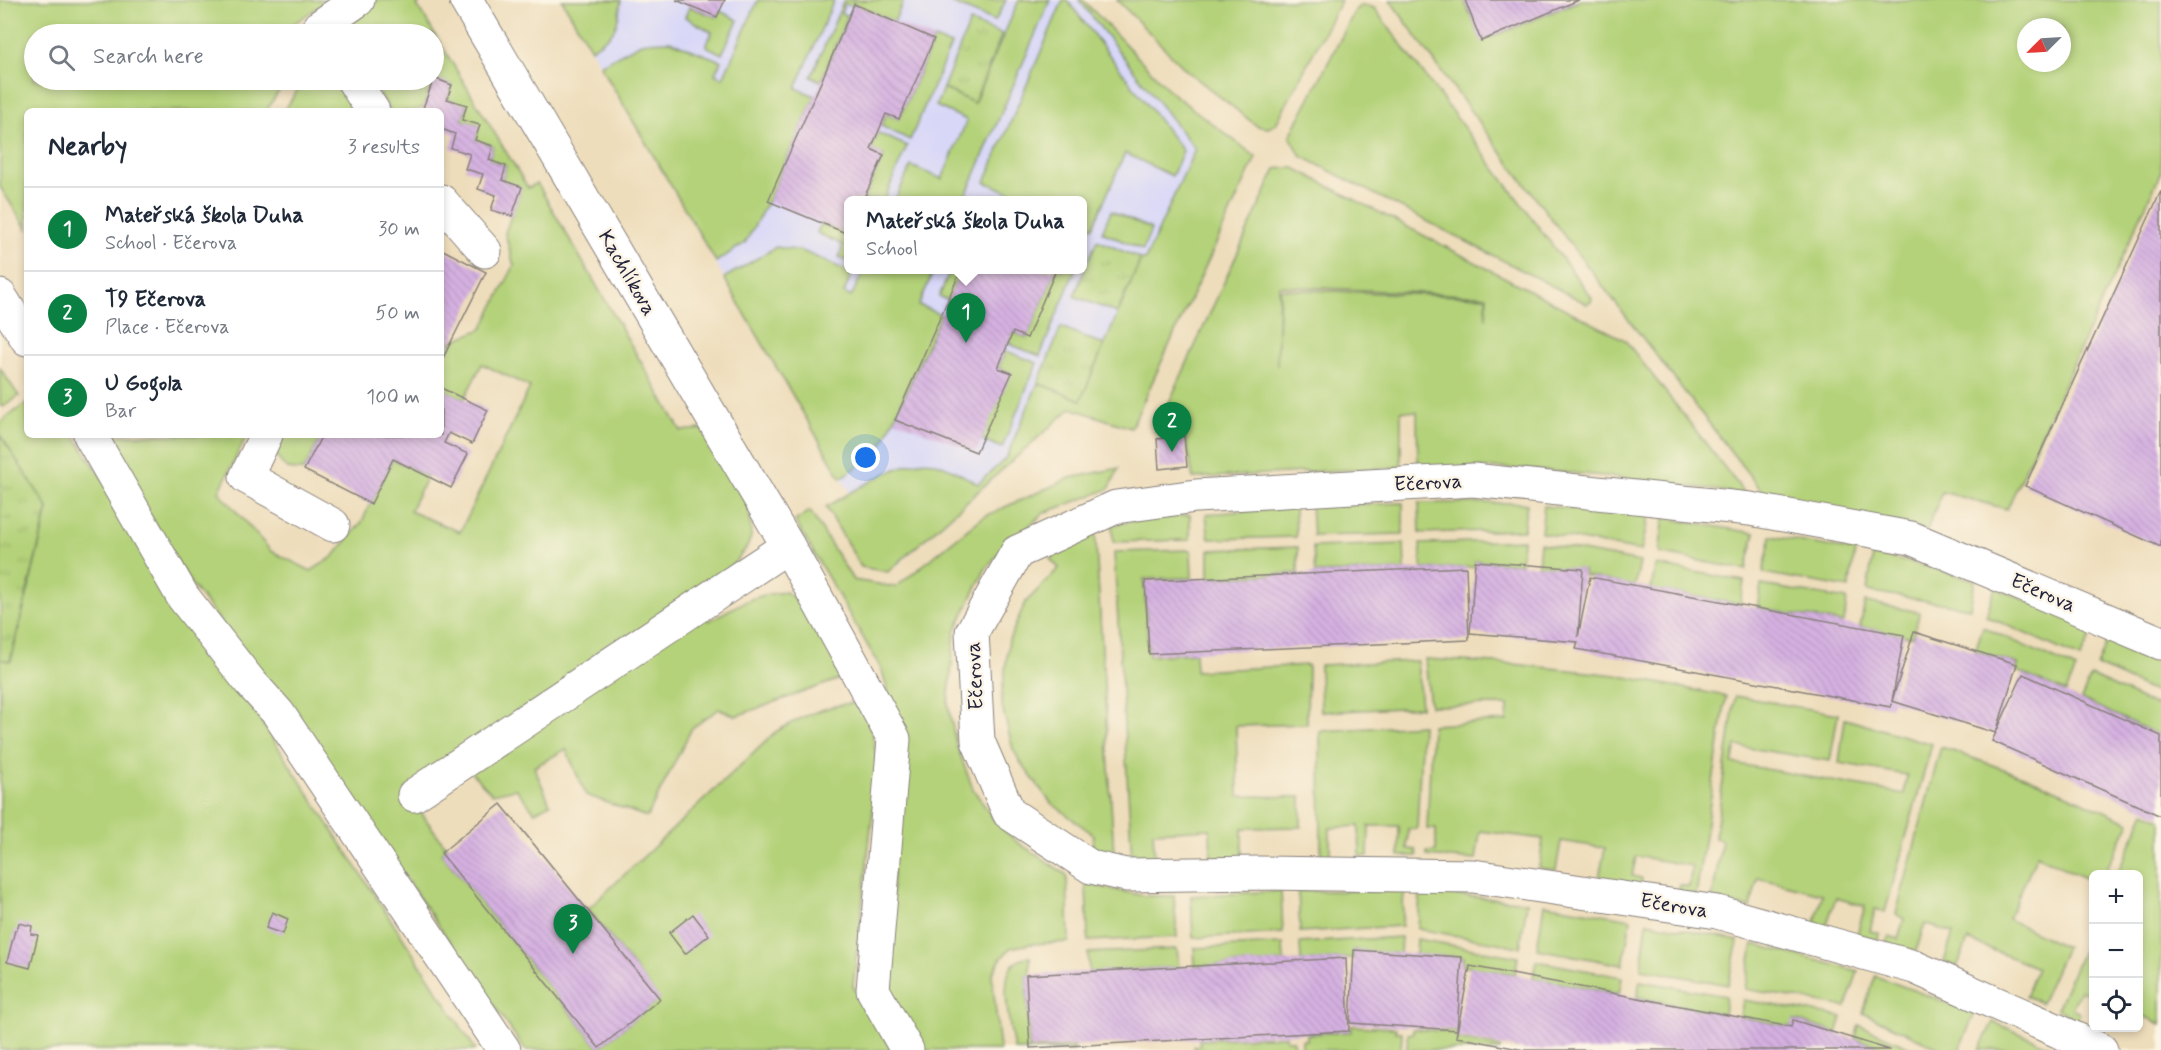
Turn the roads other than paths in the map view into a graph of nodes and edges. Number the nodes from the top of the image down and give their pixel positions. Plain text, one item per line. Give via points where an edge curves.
1 (358, 0) edge
2 (466, 0) edge
3 (323, 24) edge
4 (359, 90) edge
5 (371, 108) edge
6 (444, 204) edge
7 (485, 251) dead end
8 (0, 296) edge
9 (24, 334) edge
10 (92, 438) edge
11 (265, 438) edge
12 (333, 525) dead end
13 (788, 546) junction
14 (2161, 643) edge
15 (414, 795) dead end
16 (504, 1050) edge
17 (907, 1050) edge
18 (2101, 1050) edge

1 - 3 street
2 - 13 street, Kachlíkova
4 - 5 street
6 - 7 street
8 - 9 street
10 - 16 street via 183,597 278,713
11 - 12 street via 246,477
13 - 15 street
13 - 17 street, Kachlíkova via 894,739 873,990
14 - 18 street, Ečerova via 1911,538 1750,509 1473,480 1196,496 1116,507 1017,552 972,632 978,741 1009,813 1091,867 1126,874 1473,876 1717,912 1914,967

